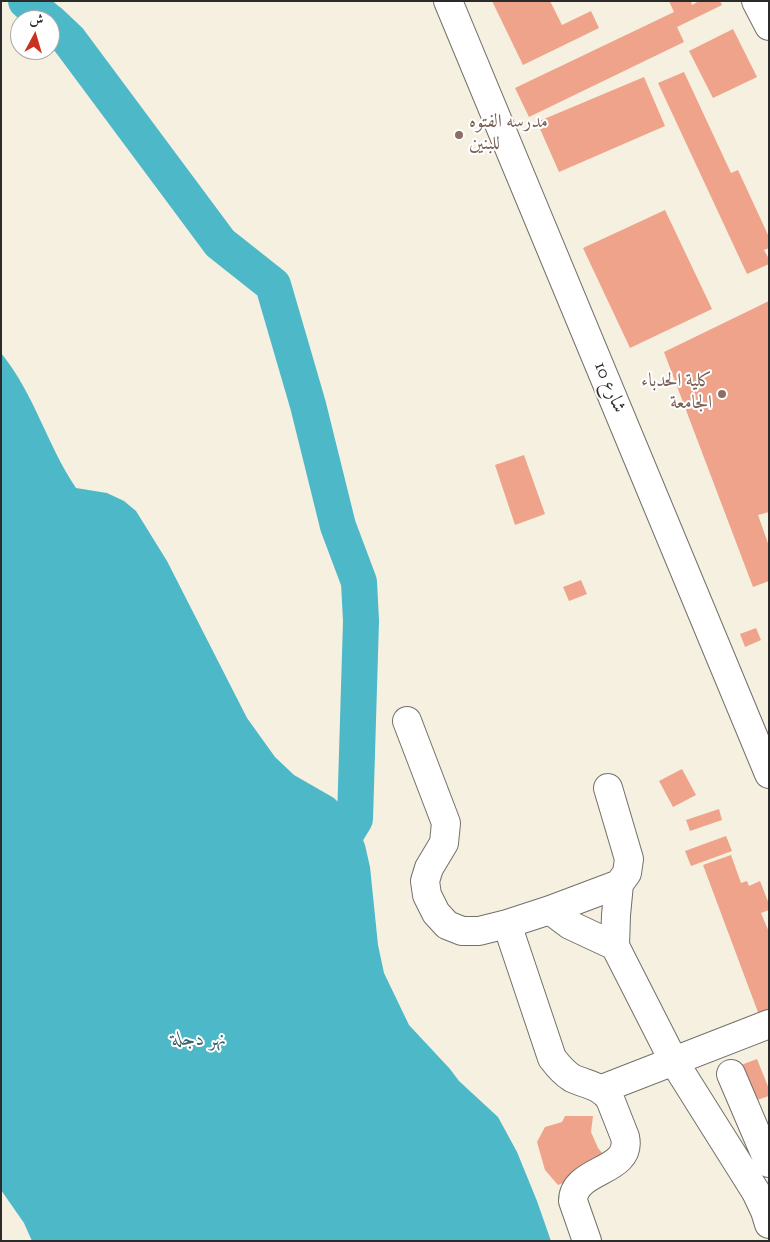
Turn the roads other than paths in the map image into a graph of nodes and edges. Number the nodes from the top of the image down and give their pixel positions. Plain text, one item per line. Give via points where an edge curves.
1 (448, 1) edge
2 (756, 1) edge
3 (769, 26) edge
4 (406, 721) dead end
5 (769, 774) edge
6 (608, 788) dead end
7 (619, 884) junction
8 (550, 910) junction
9 (507, 924) junction
10 (615, 946) junction
11 (768, 1026) edge
12 (673, 1060) junction
13 (731, 1074) dead end
14 (602, 1089) junction
15 (769, 1162) edge
16 (769, 1224) edge
17 (587, 1241) edge

1 - 5 street, شارع 10
2 - 3 street
4 - 9 street via 446,823 444,843 426,874 427,895 441,920 454,929 471,932
6 - 7 street via 629,859 627,873
7 - 8 street
7 - 10 street
8 - 9 street
8 - 10 street via 570,925
9 - 14 street via 552,1058 573,1078
10 - 12 street
11 - 12 street
12 - 14 street
12 - 16 street via 756,1192
13 - 15 street
14 - 17 street via 610,1099 626,1150 618,1161 575,1188 573,1200

